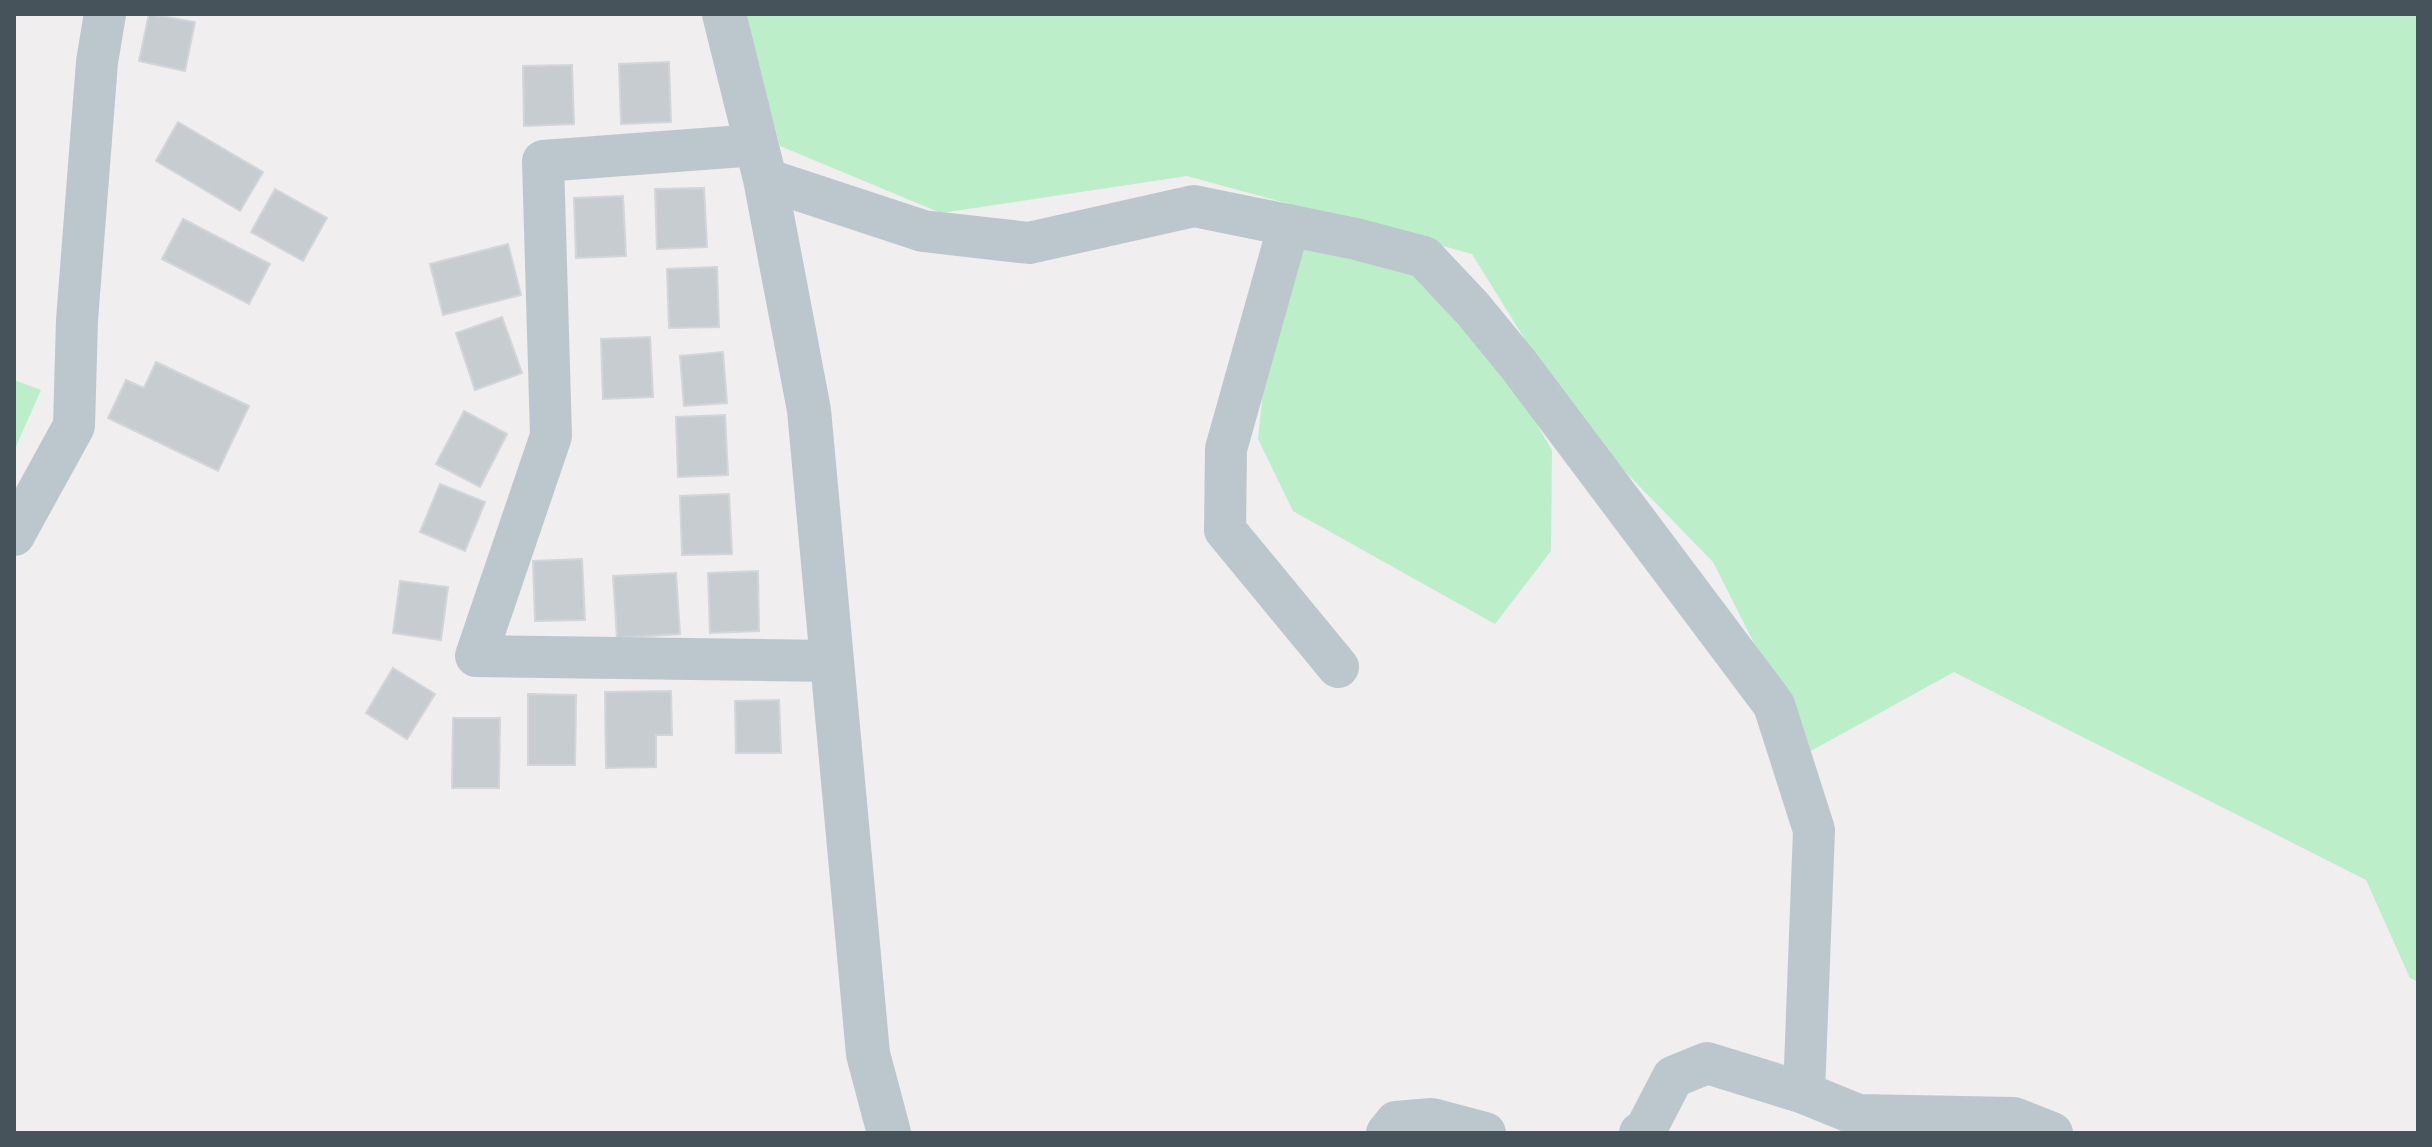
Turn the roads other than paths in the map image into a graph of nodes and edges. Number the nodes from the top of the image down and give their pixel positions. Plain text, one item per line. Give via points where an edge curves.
1 (105, 14) edge
2 (724, 14) edge
3 (760, 162) junction
4 (1289, 225) junction
5 (14, 535) edge
6 (831, 661) junction
7 (1338, 667) dead end
8 (1804, 1093) junction
9 (889, 1133) edge
10 (1387, 1133) edge
11 (1485, 1133) edge
12 (1640, 1133) edge
13 (2052, 1133) edge

1 - 5 street via 77,320 74,426
2 - 3 street
3 - 4 street via 923,231 1029,243 1194,206
3 - 6 street via 809,410
3 - 6 street via 543,161 551,436 476,656
4 - 7 street via 1226,449 1225,530
4 - 8 street via 1424,257 1518,364 1774,705 1814,830
6 - 9 street via 868,1054
8 - 12 street via 1707,1063 1673,1077
8 - 13 street via 1858,1115 2014,1118
10 - 11 street via 1396,1122 1432,1119

